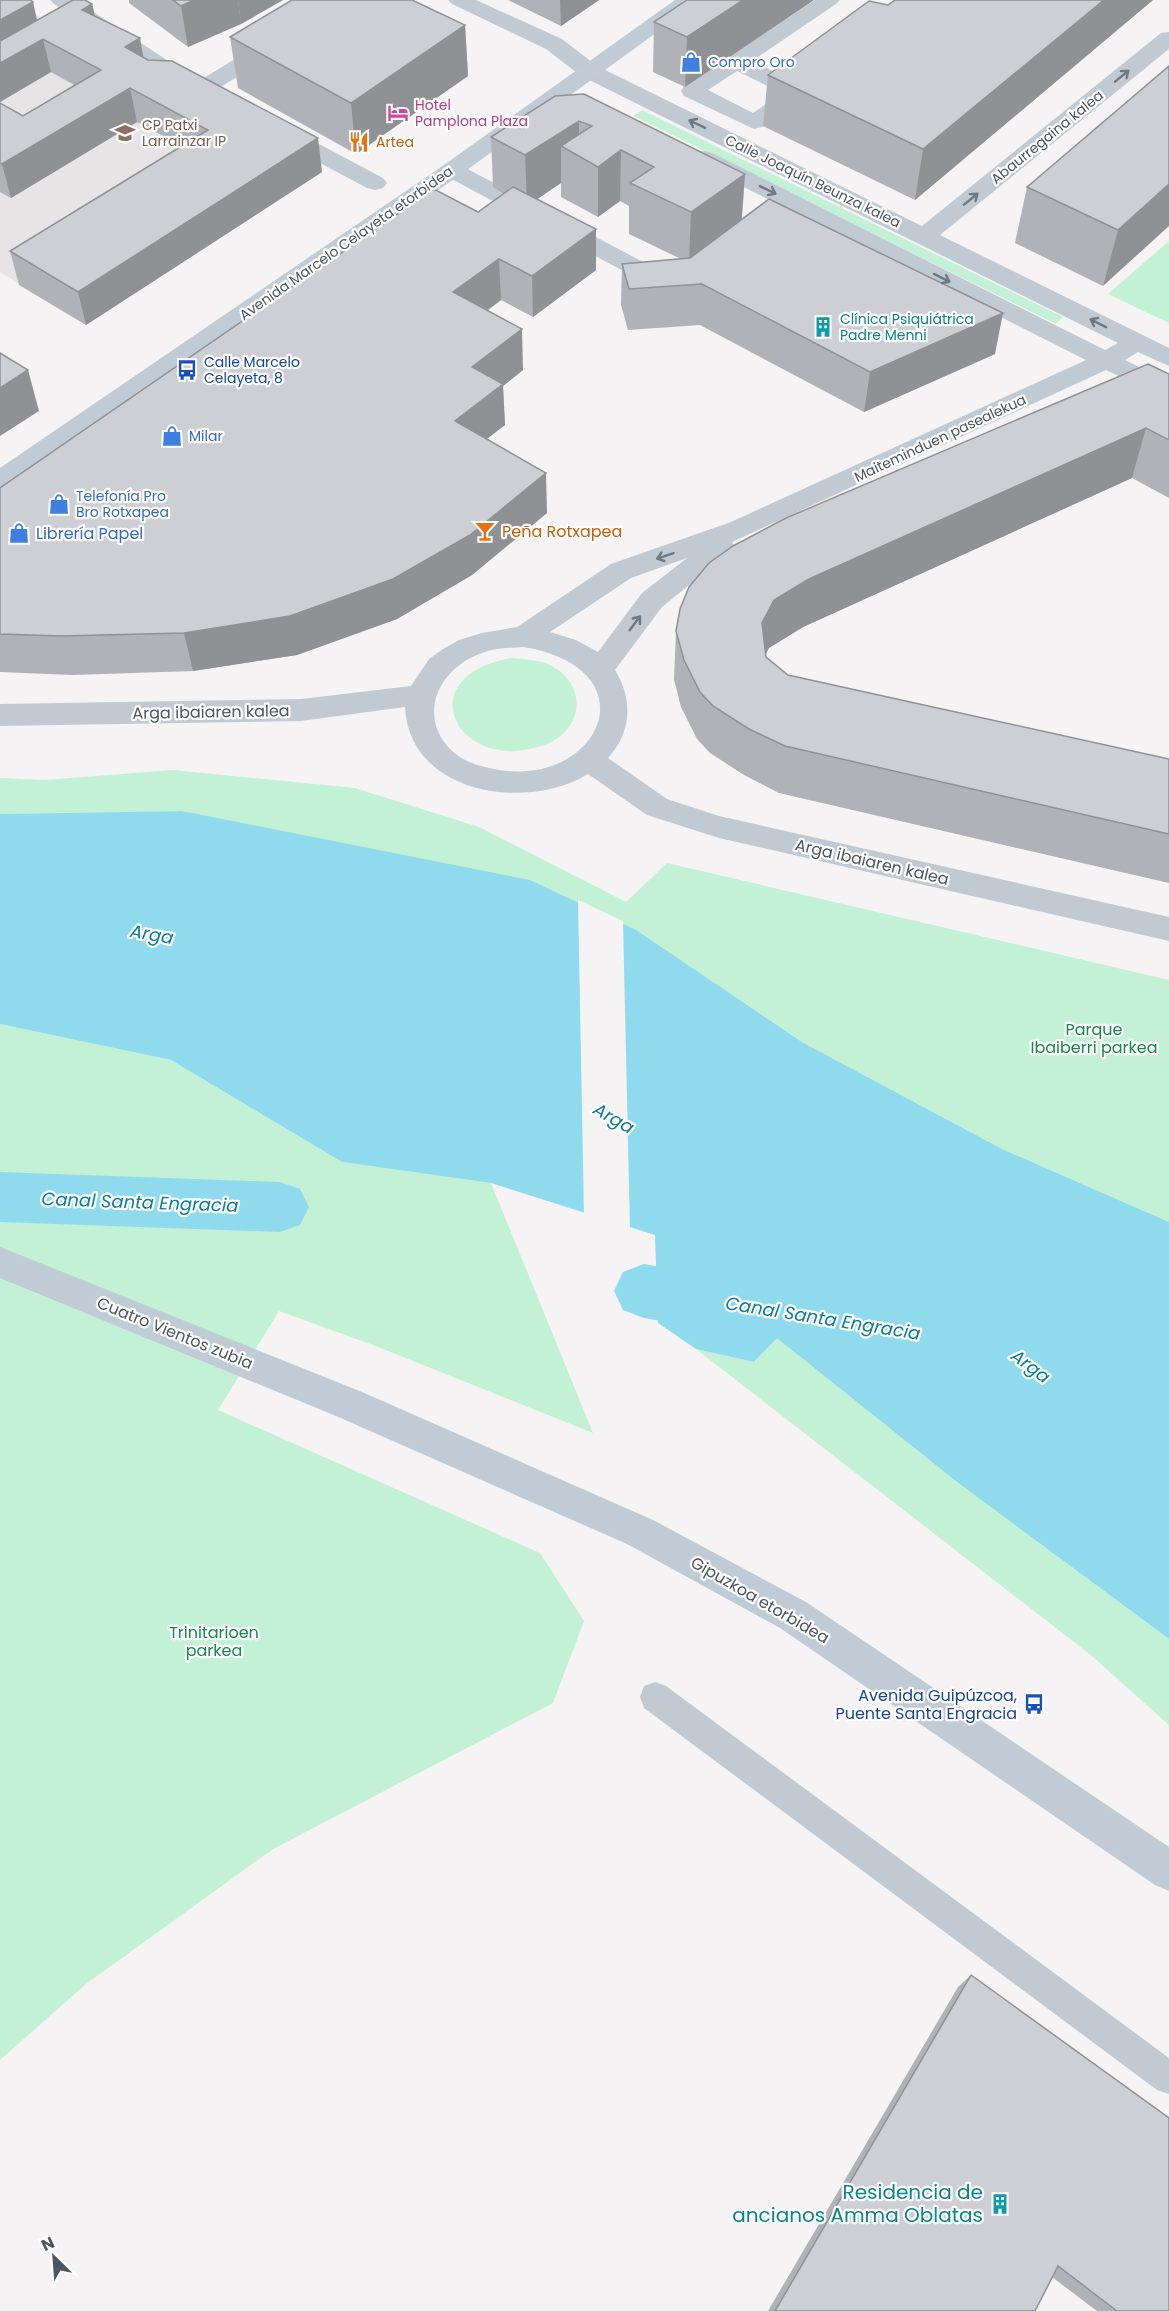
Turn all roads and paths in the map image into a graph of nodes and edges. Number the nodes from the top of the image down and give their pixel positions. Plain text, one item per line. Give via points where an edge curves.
1 (61, 0) edge
2 (346, 0) edge
3 (459, 0) edge
4 (689, 0) edge
5 (829, 0) edge
6 (1169, 38) edge
7 (736, 62) dead end
8 (589, 71) junction
9 (200, 90) junction
10 (220, 101) edge
11 (262, 123) edge
12 (683, 148) edge
13 (452, 170) junction
14 (375, 183) dead end
15 (926, 236) junction
16 (694, 278) edge
17 (1137, 342) junction
18 (1169, 358) edge
19 (1105, 361) junction
20 (1169, 392) edge
21 (0, 481) edge
22 (740, 529) junction
23 (523, 637) junction
24 (600, 670) junction
25 (420, 696) junction
26 (0, 715) edge
27 (588, 759) junction
28 (1169, 929) edge
29 (0, 1262) edge
30 (349, 1404) joint
31 (655, 1697) dead end
32 (1169, 1871) edge
33 (1169, 2079) edge

1 - 9 street via 93,9
2 - 9 street
3 - 8 street, Calle Joaquín Beunza kalea via 554,44
4 - 8 main road, Avenida Marcelo Celayeta etorbidea
5 - 7 street
15 -> 6 street, Abaurregaina kalea
8 - 13 main road, Avenida Marcelo Celayeta etorbidea via 574,94
15 -> 8 street, Calle Joaquín Beunza kalea
9 - 10 street
11 - 14 street
12 -> 19 street, Calle Joaquín Beunza kalea
13 - 16 street via 671,287
13 - 21 main road, Avenida Marcelo Celayeta etorbidea
17 -> 15 street, Calle Joaquín Beunza kalea
17 - 18 street, Calle Joaquín Beunza kalea
17 - 19 street, Maiteminduen pasealekua
19 - 20 street, Calle Joaquín Beunza kalea
19 - 22 street, Maiteminduen pasealekua
22 -> 23 street, Maiteminduen pasealekua via 621,571
24 -> 22 street, Maiteminduen pasealekua via 652,600
23 - 24 street via 553,642 579,653
23 - 25 street via 495,639 447,659 430,676
24 - 27 street via 613,691 615,715 608,739
25 - 26 street, Arga ibaiaren kalea via 301,710
25 - 27 street via 418,719 426,742 444,761 469,775 500,783 532,782 563,774
27 - 28 street, Arga ibaiaren kalea via 657,807 719,827
29 - 30 main road, Cuatro Vientos zubia
30 - 32 main road, Gipuzkoa etorbidea via 640,1532 793,1615
31 - 33 lane

